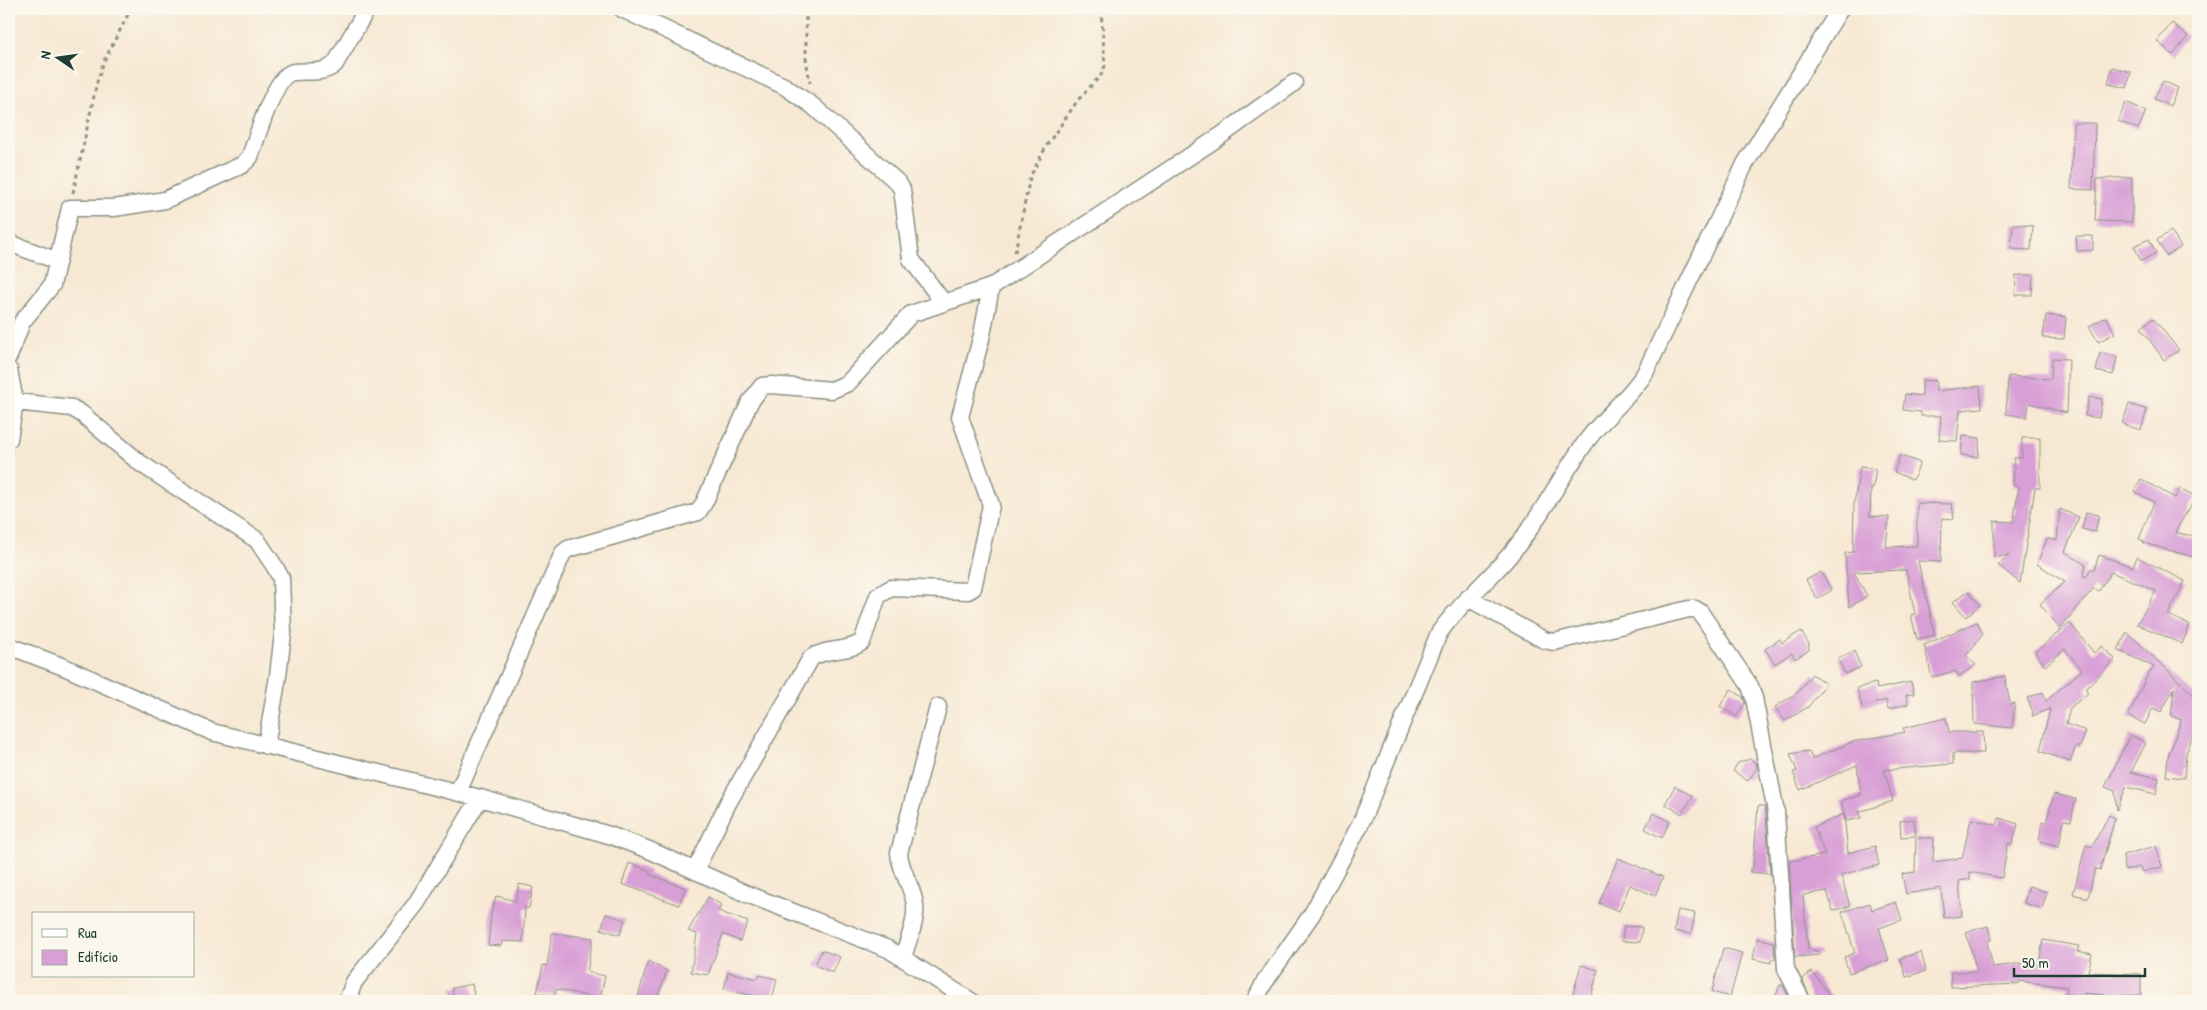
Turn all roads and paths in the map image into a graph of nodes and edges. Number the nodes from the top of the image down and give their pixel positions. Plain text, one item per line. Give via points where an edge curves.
1 (131, 9) edge
2 (367, 9) edge
3 (622, 9) edge
4 (806, 9) edge
5 (1102, 9) edge
6 (1840, 9) edge
7 (1294, 83) dead end
8 (814, 106) junction
9 (70, 208) junction
10 (9, 243) edge
11 (58, 261) junction
12 (1012, 272) junction
13 (990, 287) junction
14 (943, 302) junction
15 (9, 356) edge
16 (9, 370) edge
17 (15, 402) junction
18 (9, 439) edge
19 (1468, 598) junction
20 (9, 646) edge
21 (938, 707) dead end
22 (266, 746) junction
23 (458, 792) junction
24 (480, 798) junction
25 (695, 871) junction
26 (903, 958) junction
27 (347, 1001) edge
28 (971, 1001) edge
29 (1255, 1001) edge
30 (1802, 1001) edge

1 - 9 path via 104,61 97,82
2 - 9 street via 330,68 291,72 283,77 250,157 242,165 166,200 114,208
3 - 8 street via 763,75
4 - 8 path via 806,59
5 - 12 path via 1105,66 1052,137 1030,177
6 - 19 street via 1745,164 1636,388 1589,438 1524,538
7 - 12 street via 1219,137
8 - 14 street via 902,189 911,260
9 - 11 street
10 - 11 street
11 - 15 street via 52,285 22,322
12 - 13 street
13 - 14 street
13 - 25 street via 982,335 960,417 991,505 973,588 968,591 891,588 884,591 878,596 862,642 856,646 820,651 811,658 728,803
14 - 23 street via 912,314 848,383 839,388 762,386 750,402 698,512 574,547 563,554
16 - 17 street
17 - 18 street
17 - 22 street via 72,408 140,463 257,540 280,578 283,624
19 - 29 street via 1439,633 1360,825 1312,914
19 - 30 street via 1544,640 1554,642 1689,609 1700,612 1750,686 1754,698 1776,812 1786,969
20 - 22 street via 212,732
21 - 26 street via 899,853 915,904 915,918
22 - 23 street
23 - 24 street
24 - 25 street via 610,835
24 - 27 street via 416,904 354,982
25 - 26 street via 888,949
26 - 28 street

